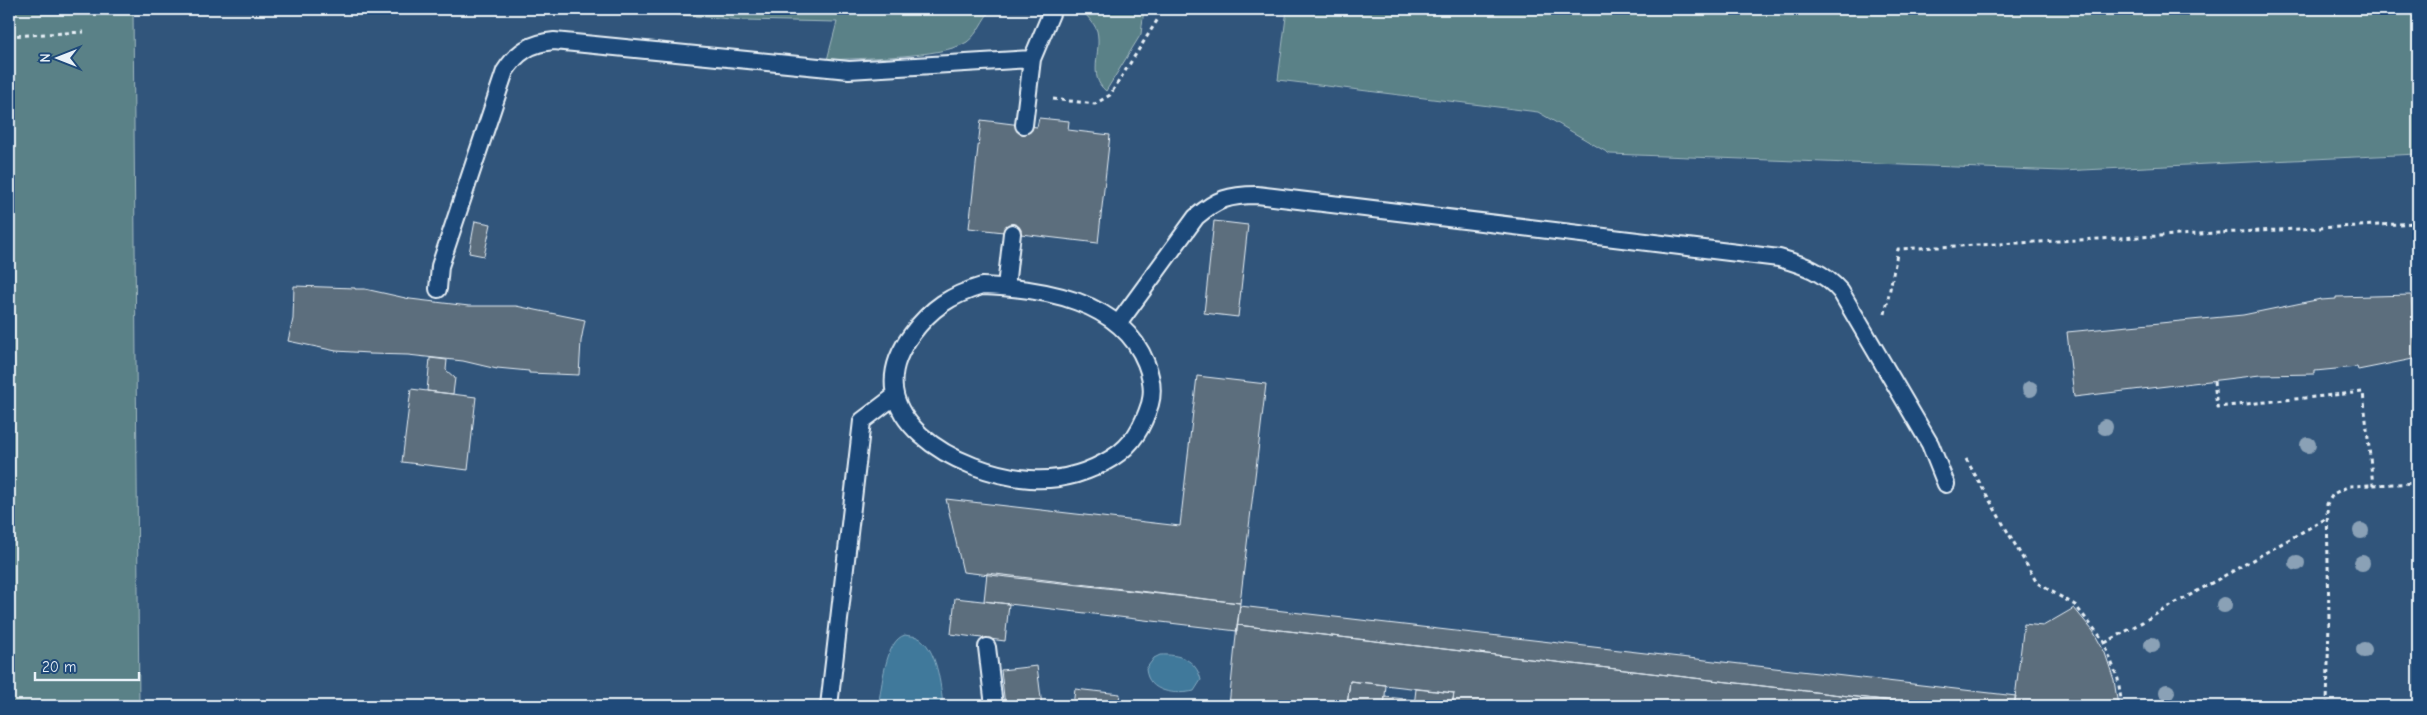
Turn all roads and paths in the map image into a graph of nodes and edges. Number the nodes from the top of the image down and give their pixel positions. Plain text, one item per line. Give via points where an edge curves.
1 (1053, 9) edge
2 (1158, 19) dead end
3 (84, 32) dead end
4 (9, 36) edge
5 (1032, 59) junction
6 (1028, 96) junction
7 (1024, 125) dead end
8 (2418, 223) edge
9 (1012, 233) dead end
10 (1006, 287) junction
11 (438, 290) dead end
12 (1885, 316) dead end
13 (1118, 324) junction
14 (2214, 381) dead end
15 (895, 396) junction
16 (1963, 454) dead end
17 (2418, 483) edge
18 (1946, 484) dead end
19 (2373, 485) junction
20 (2327, 518) junction
21 (2105, 644) junction
22 (988, 647) dead end
23 (829, 706) edge
24 (994, 706) edge
25 (2122, 706) edge
26 (2327, 706) edge

1 - 5 lane
2 - 6 path via 1110,95 1095,104
3 - 4 path
5 - 6 lane
5 - 11 lane via 849,70 554,41 532,45 513,58 505,71 440,266
6 - 7 lane
8 - 12 path via 1898,249
9 - 10 lane
10 - 13 lane via 1075,301
10 - 15 lane via 982,286 964,292 944,300 924,317 904,344 896,363
13 - 15 lane via 1139,346 1150,373 1152,395 1135,439 1093,470 1067,477 1031,479 976,468 946,455 922,438 902,416
13 - 18 lane via 1196,217 1210,205 1240,195 1779,258 1820,273 1841,292 1930,444
14 - 19 path via 2217,408 2363,392
15 - 23 lane via 862,421
16 - 21 path via 2037,582 2075,605
17 - 19 path
19 - 20 path via 2341,488 2327,504
20 - 21 path
20 - 26 path
21 - 25 path via 2118,678
22 - 24 lane

